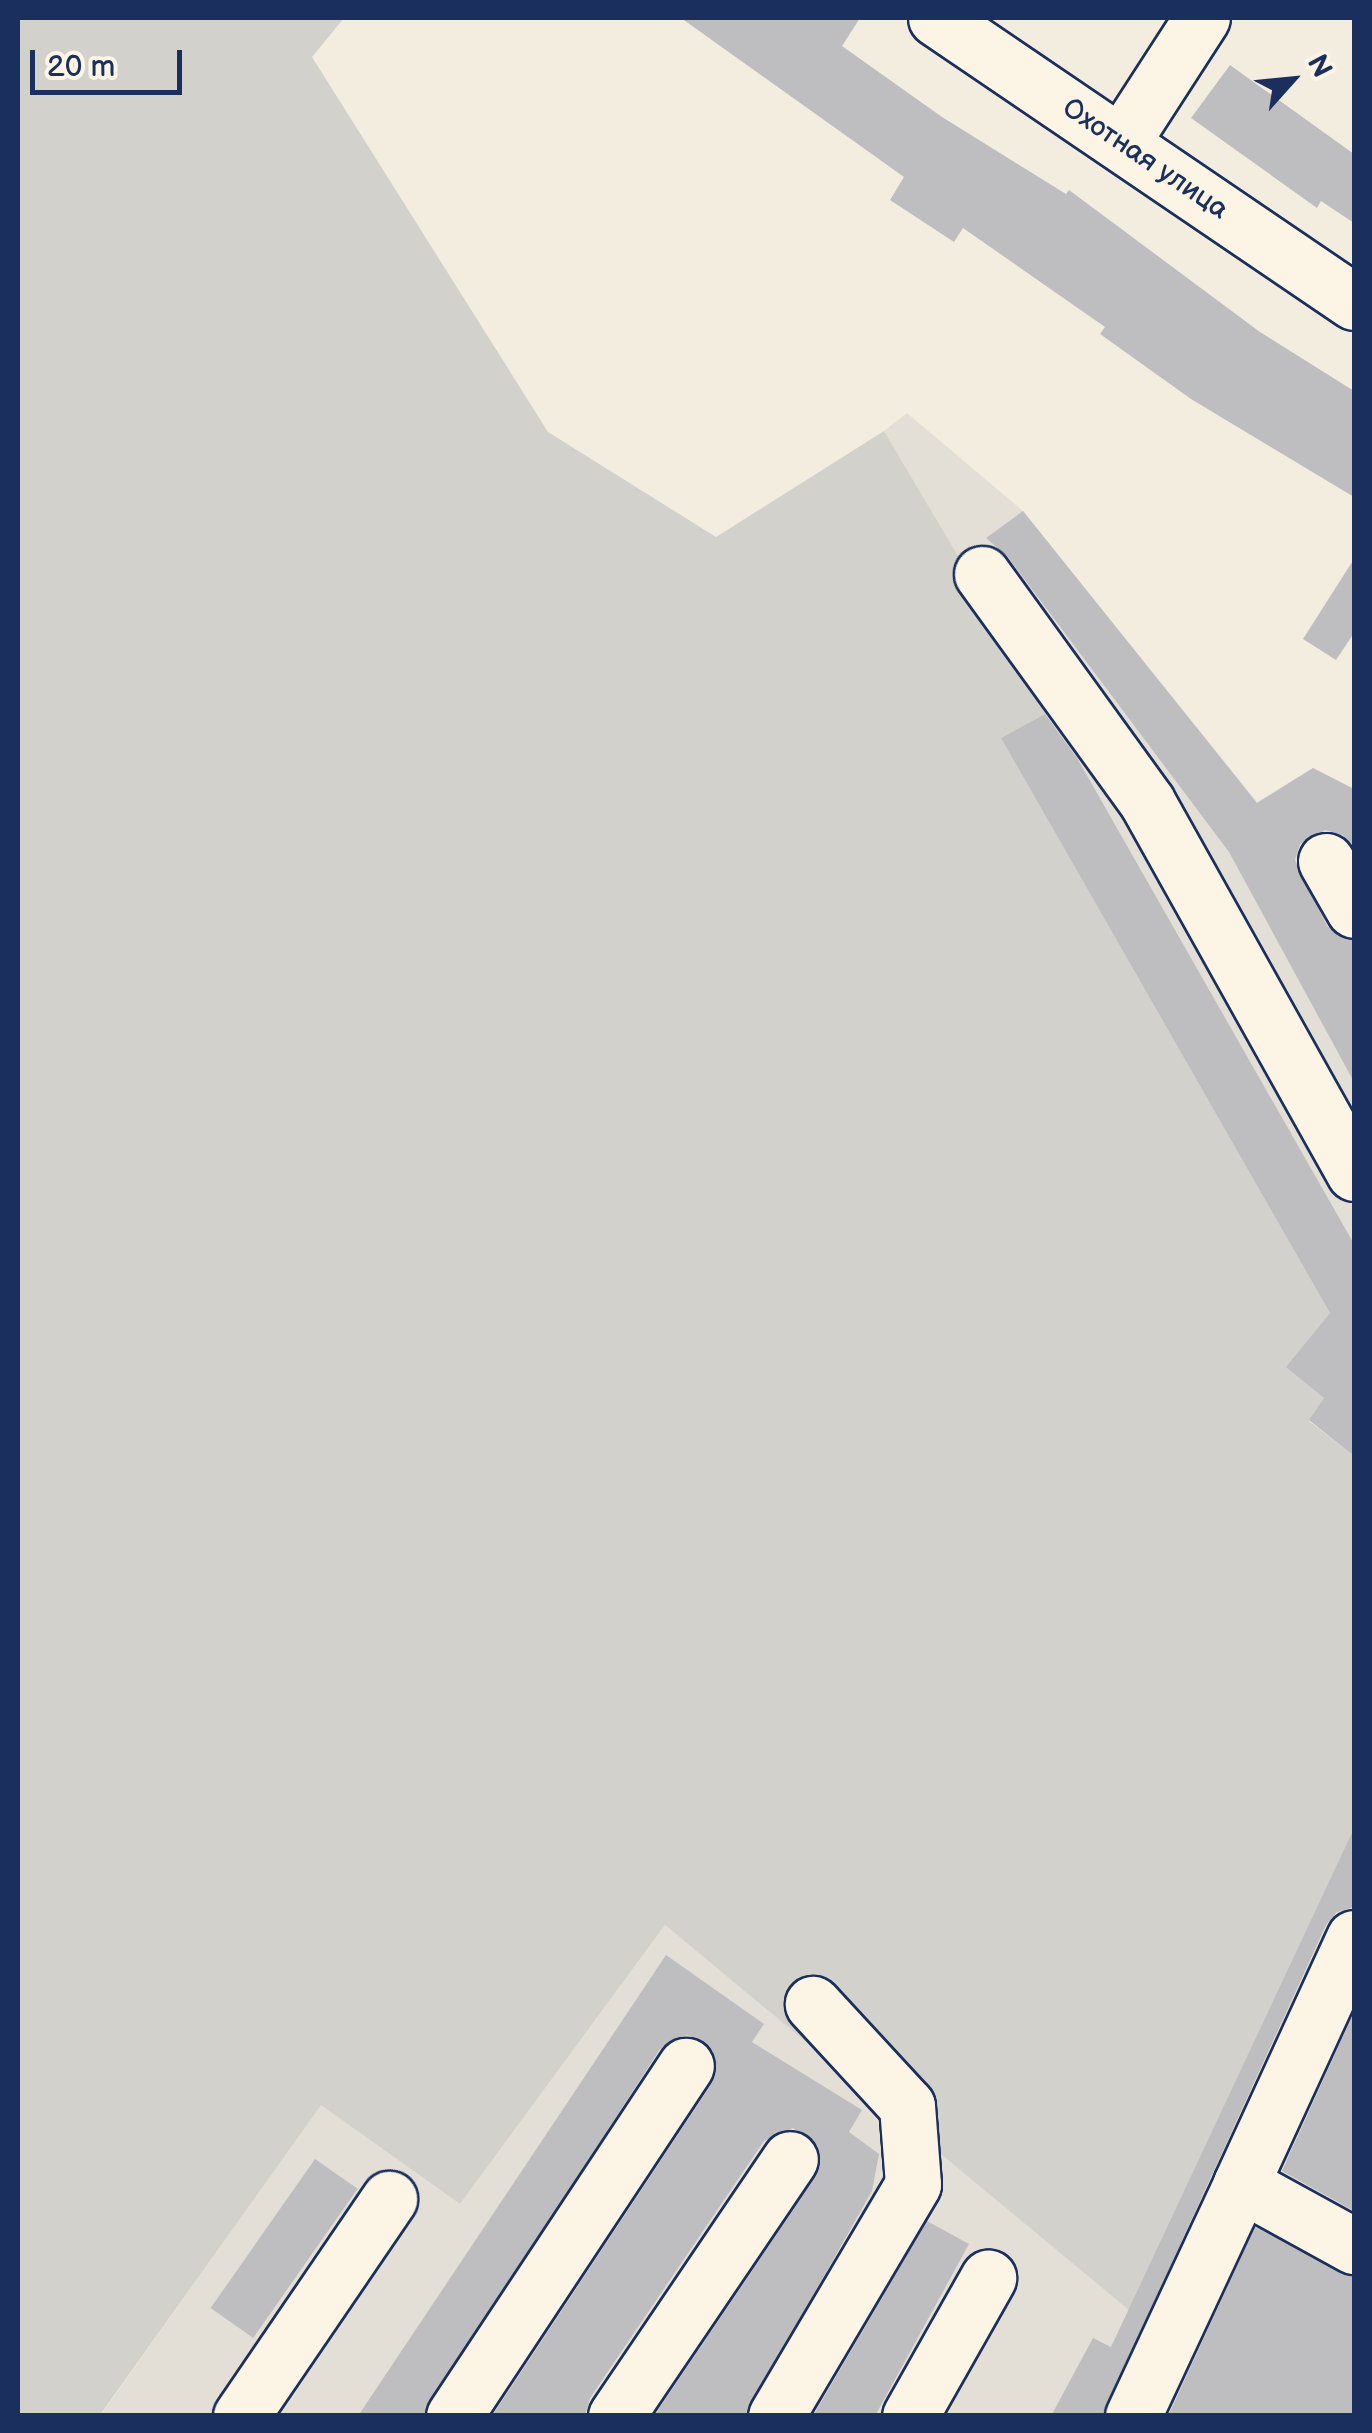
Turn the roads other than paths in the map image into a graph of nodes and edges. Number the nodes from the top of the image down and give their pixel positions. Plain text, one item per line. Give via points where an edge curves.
1 (936, 18) edge
2 (1202, 18) edge
3 (1121, 143) junction
4 (1354, 302) edge
5 (982, 574) dead end
6 (1326, 862) dead end
7 (1354, 910) edge
8 (1354, 1173) edge
9 (1354, 1938) edge
10 (813, 2004) dead end
11 (686, 2066) dead end
12 (790, 2159) dead end
13 (1241, 2184) junction
14 (389, 2199) dead end
15 (1354, 2246) edge
16 (988, 2278) dead end
17 (241, 2416) edge
18 (454, 2416) edge
19 (616, 2416) edge
20 (776, 2416) edge
21 (910, 2416) edge
22 (1133, 2416) edge

1 - 3 street, Охотная улица
2 - 3 street
3 - 4 street, Охотная улица
5 - 8 street via 1147,802
6 - 7 street
9 - 13 street
10 - 20 street via 906,2106 913,2184
11 - 18 street
12 - 19 street
13 - 15 street
13 - 22 street
14 - 17 street
16 - 21 street

